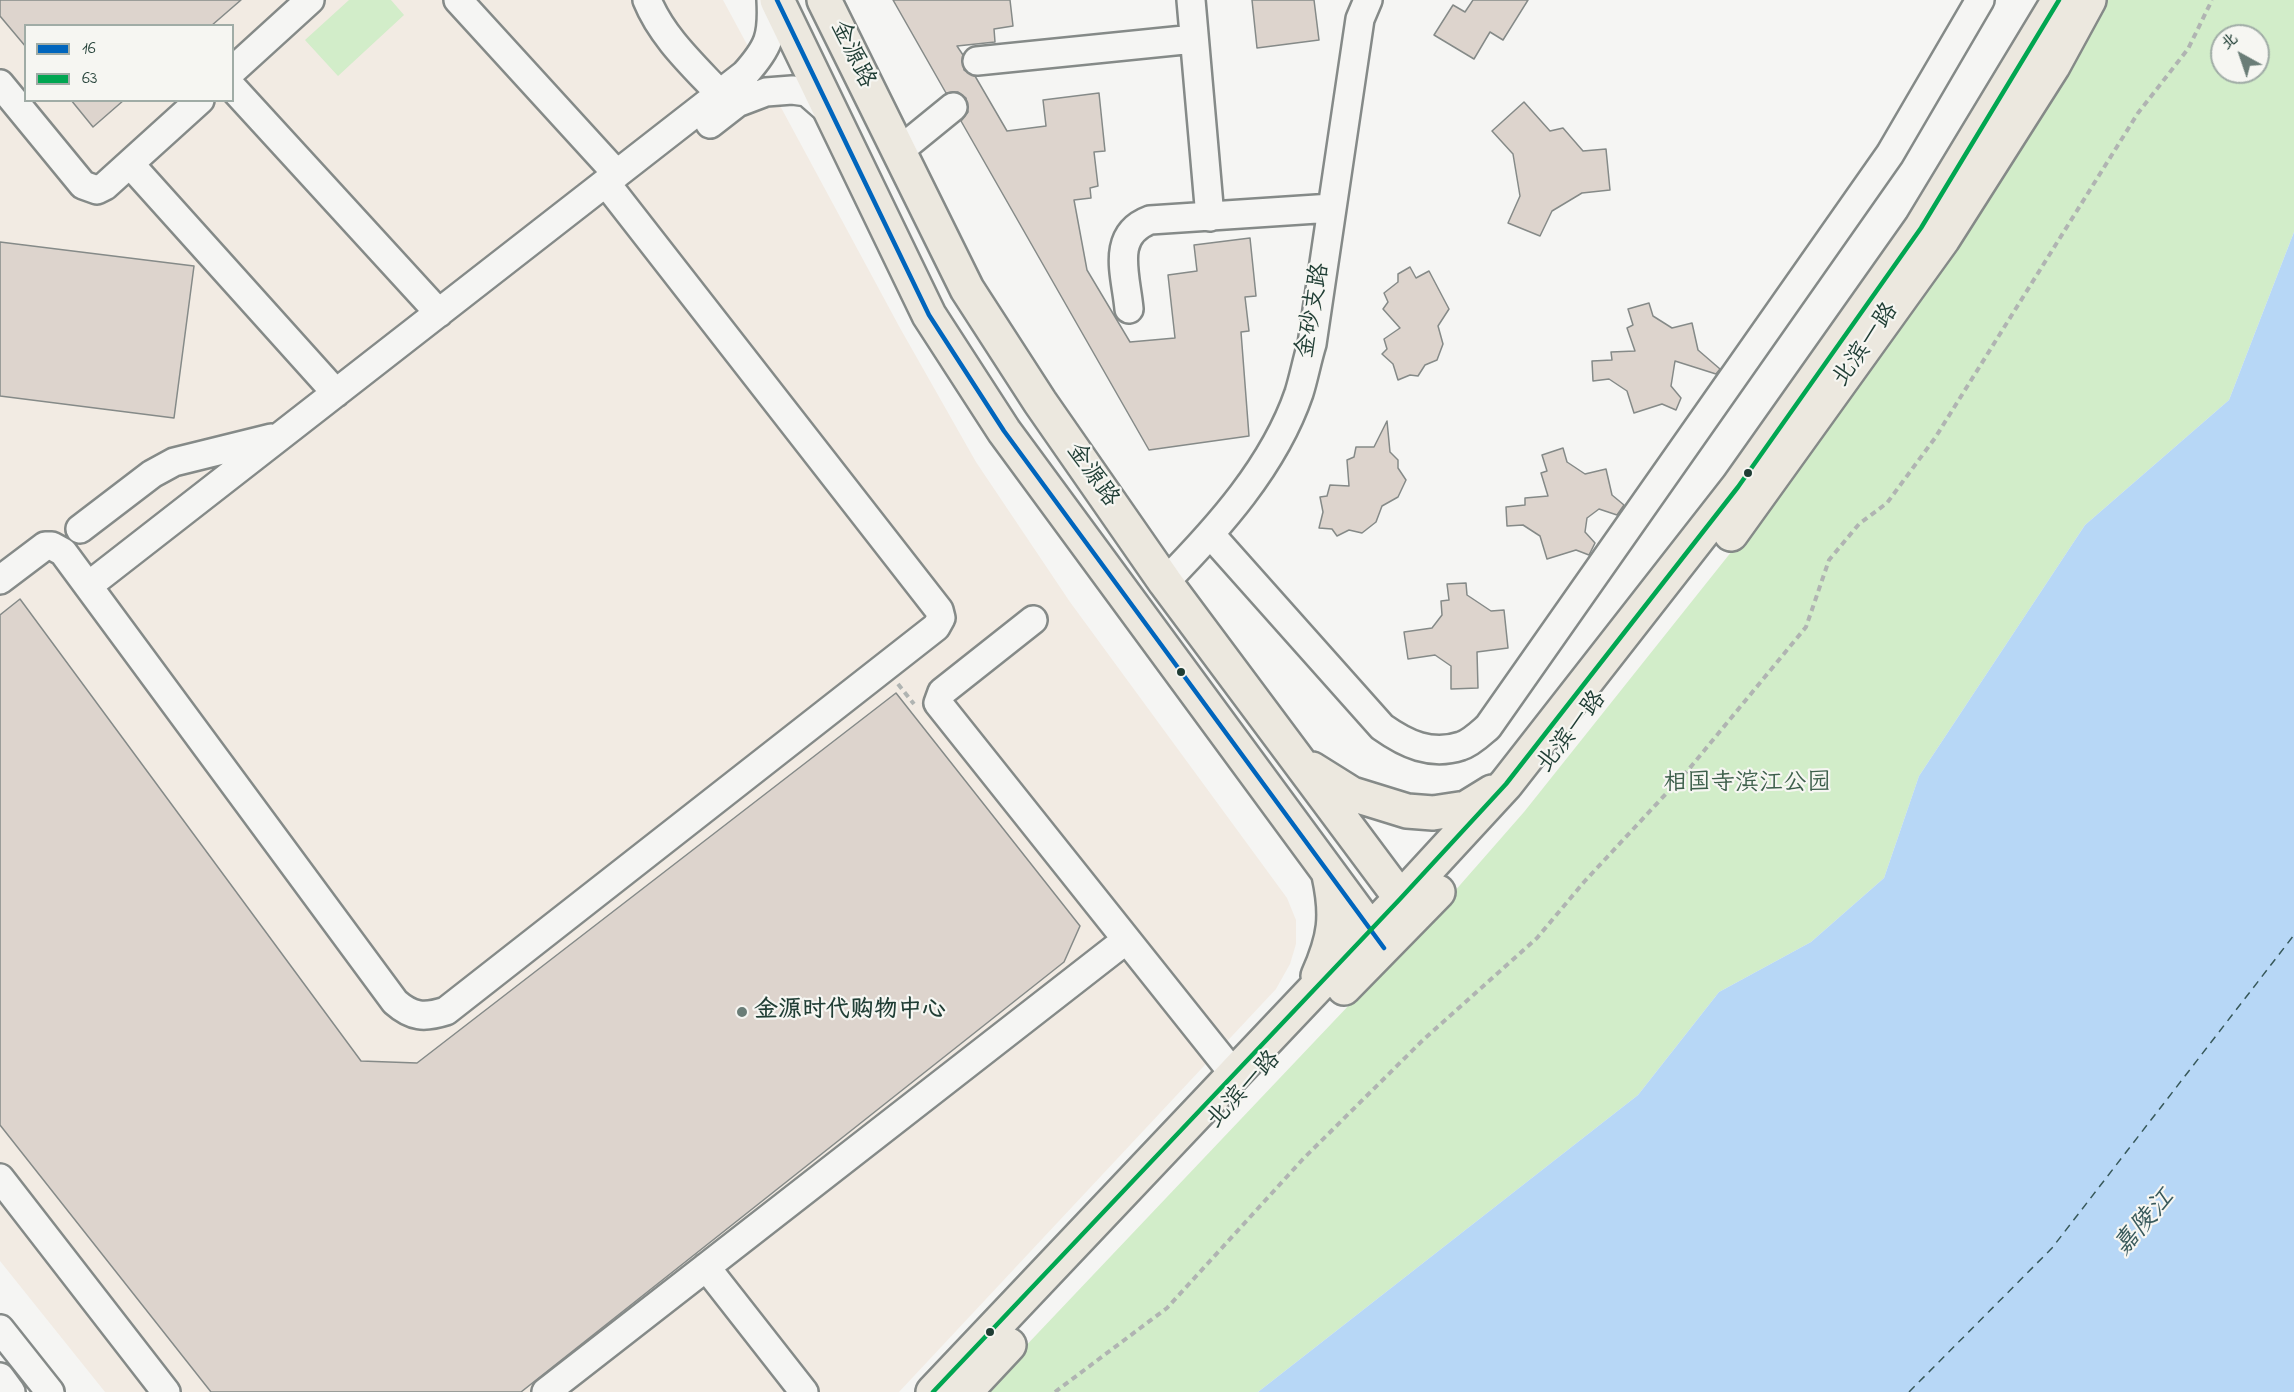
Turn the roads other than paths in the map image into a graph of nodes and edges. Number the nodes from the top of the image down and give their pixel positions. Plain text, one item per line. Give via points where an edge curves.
1 (310, 0) edge
2 (458, 0) edge
3 (646, 0) edge
4 (771, 0) edge
5 (777, 0) edge
6 (824, 0) edge
7 (1191, 0) edge
8 (1368, 0) edge
9 (1980, 0) edge
10 (2059, 0) edge
11 (2089, 0) edge
12 (1194, 39) junction
13 (977, 61) dead end
14 (234, 68) edge
15 (0, 84) edge
16 (234, 89) edge
17 (720, 94) junction
18 (198, 102) edge
19 (954, 107) dead end
20 (830, 112) junction
21 (899, 151) junction
22 (130, 164) junction
23 (613, 184) junction
24 (1332, 208) junction
25 (1210, 217) junction
26 (1129, 309) dead end
27 (439, 313) junction
28 (336, 393) junction
29 (319, 426) junction
30 (282, 435) junction
31 (80, 528) dead end
32 (1211, 535) junction
33 (0, 580) edge
34 (1165, 582) junction
35 (92, 592) junction
36 (1034, 620) dead end
37 (1297, 760) junction
38 (1260, 780) junction
39 (1506, 784) junction
40 (1328, 873) junction
41 (1407, 908) junction
42 (1377, 938) junction
43 (1126, 940) junction
44 (1312, 990) junction
45 (1233, 1073) junction
46 (0, 1178) edge
47 (706, 1268) junction
48 (0, 1329) edge
49 (0, 1377) edge
50 (11, 1392) edge
51 (50, 1392) edge
52 (166, 1392) edge
53 (546, 1392) edge
54 (804, 1392) edge
55 (933, 1392) edge
56 (965, 1392) edge

1 - 14 street
2 - 23 street
3 - 17 street via 669,39
4 - 17 street via 772,25 767,48 745,74
5 - 20 main road, 金源路
6 - 21 main road, 金源路
7 - 12 street
8 - 24 street, 金砂支路 via 1360,19
9 - 32 street via 1883,163 1488,727 1462,746 1434,749 1407,744 1382,727
10 - 39 main road, 北滨一路 via 1921,228 1738,487
11 - 41 main road, 北滨一路 via 2053,66 1944,239 1757,500 1521,800
12 - 13 street
12 - 25 street
15 - 22 street via 83,185 90,189 105,186
16 - 27 street
17 - 23 street
18 - 22 street
19 - 21 street
20 - 23 street via 807,92 766,92 737,103
20 - 38 main road, 金源路 via 929,315 1004,431
21 - 34 main road, 金源路 via 967,289
22 - 28 street
23 - 27 street
23 - 29 street
23 - 35 street via 939,610 941,618 936,627 446,1011 418,1017 395,1002
24 - 25 street
24 - 32 street, 金砂支路 via 1312,344 1298,394 1278,438
25 - 26 street via 1150,220 1129,233 1123,245
27 - 28 street
28 - 30 street
29 - 30 street
29 - 35 street
30 - 31 street via 174,462
30 - 35 street
32 - 34 street, 金砂支路
33 - 35 street via 45,546 52,546 63,552
34 - 37 main road, 金源路
36 - 43 street via 942,692 938,703
37 - 38 main road via 1298,774 1291,785 1270,787
37 - 39 main road via 1352,794 1407,811 1433,813 1466,808
37 - 41 main road, 金源路
38 - 40 main road, 金源路
39 - 41 main road, 北滨一路
40 - 42 main road, 金源路
40 - 44 main road via 1335,904 1334,931
41 - 42 main road, 北滨一路
42 - 44 main road, 北滨一路
42 - 56 main road, 北滨一路 via 1302,1030
43 - 45 street
43 - 47 street
44 - 45 main road, 北滨一路
45 - 55 main road, 北滨一路
46 - 52 street
47 - 53 street
47 - 54 street
48 - 51 street
49 - 50 street

